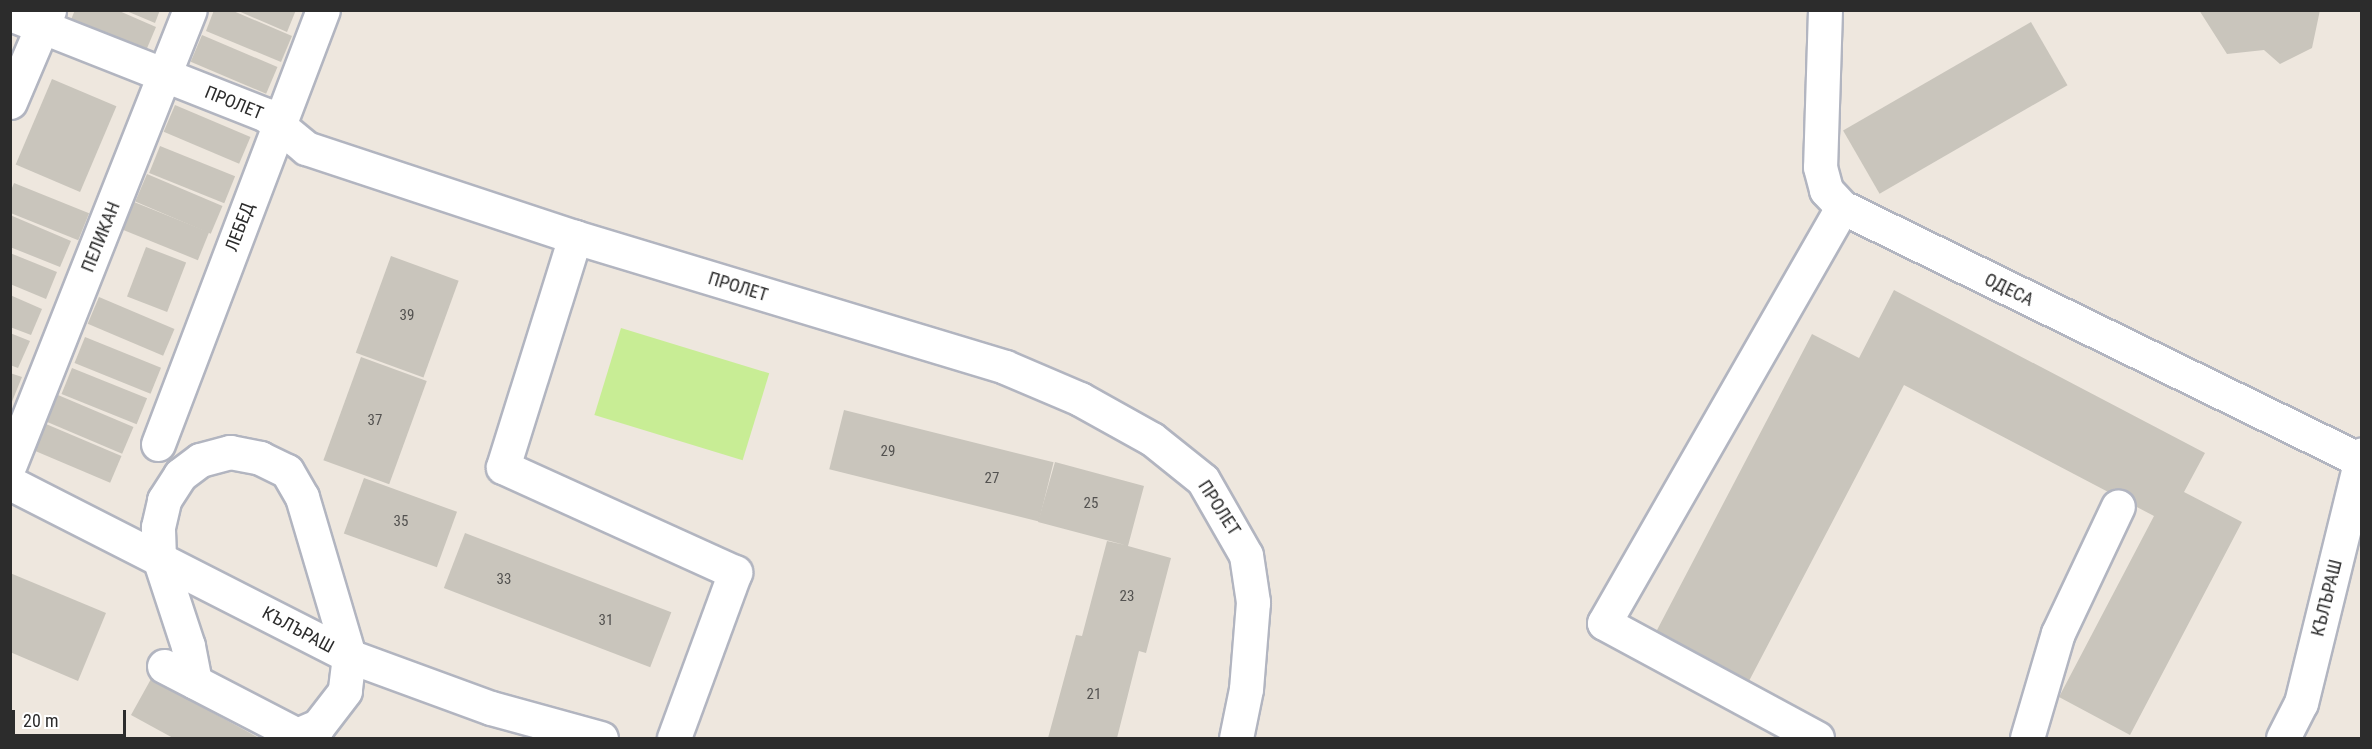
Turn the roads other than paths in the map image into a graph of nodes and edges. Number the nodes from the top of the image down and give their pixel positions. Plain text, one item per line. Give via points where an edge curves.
1 (190, 10) edge
2 (323, 10) edge
3 (1825, 10) edge
4 (10, 14) edge
5 (45, 19) edge
6 (165, 76) junction
7 (10, 102) edge
8 (278, 125) junction
9 (1842, 207) junction
10 (575, 237) junction
11 (158, 444) dead end
12 (2361, 457) edge
13 (10, 464) edge
14 (10, 483) edge
15 (2118, 506) dead end
16 (159, 558) junction
17 (349, 656) junction
18 (164, 666) dead end
19 (195, 682) junction
20 (2294, 735) edge
21 (300, 737) edge
22 (601, 738) edge
23 (674, 738) edge
24 (1236, 738) edge
25 (1817, 738) edge
26 (2027, 738) edge

1 - 6 street, ПЕЛИКАН
2 - 8 street, ЛЕБЕД
3 - 9 street, ОДЕСА via 1820,167 1826,190
4 - 5 street, ПРОЛЕТ
5 - 6 street, ПРОЛЕТ
5 - 7 street
6 - 8 street, ПРОЛЕТ via 266,115
6 - 13 street, ПЕЛИКАН
8 - 10 street, ПРОЛЕТ via 306,148
8 - 11 street, ЛЕБЕД
9 - 12 street, ОДЕСА
9 - 25 street via 1604,623
10 - 23 street via 503,467 735,572
10 - 24 street, ПРОЛЕТ via 1005,367 1080,399 1152,439 1203,480 1246,555 1253,602 1246,689
12 - 20 street, КЪЛЪРАШ
14 - 16 street, КЪЛЪРАШ
15 - 26 street via 2058,633
16 - 17 street, КЪЛЪРАШ
16 - 17 street via 158,527 164,500 180,475 200,460 230,452 260,458 287,471 302,497
16 - 19 street via 188,646
17 - 21 street via 345,691 318,726
17 - 22 street, КЪЛЪРАШ via 491,708
18 - 19 street
19 - 21 street

